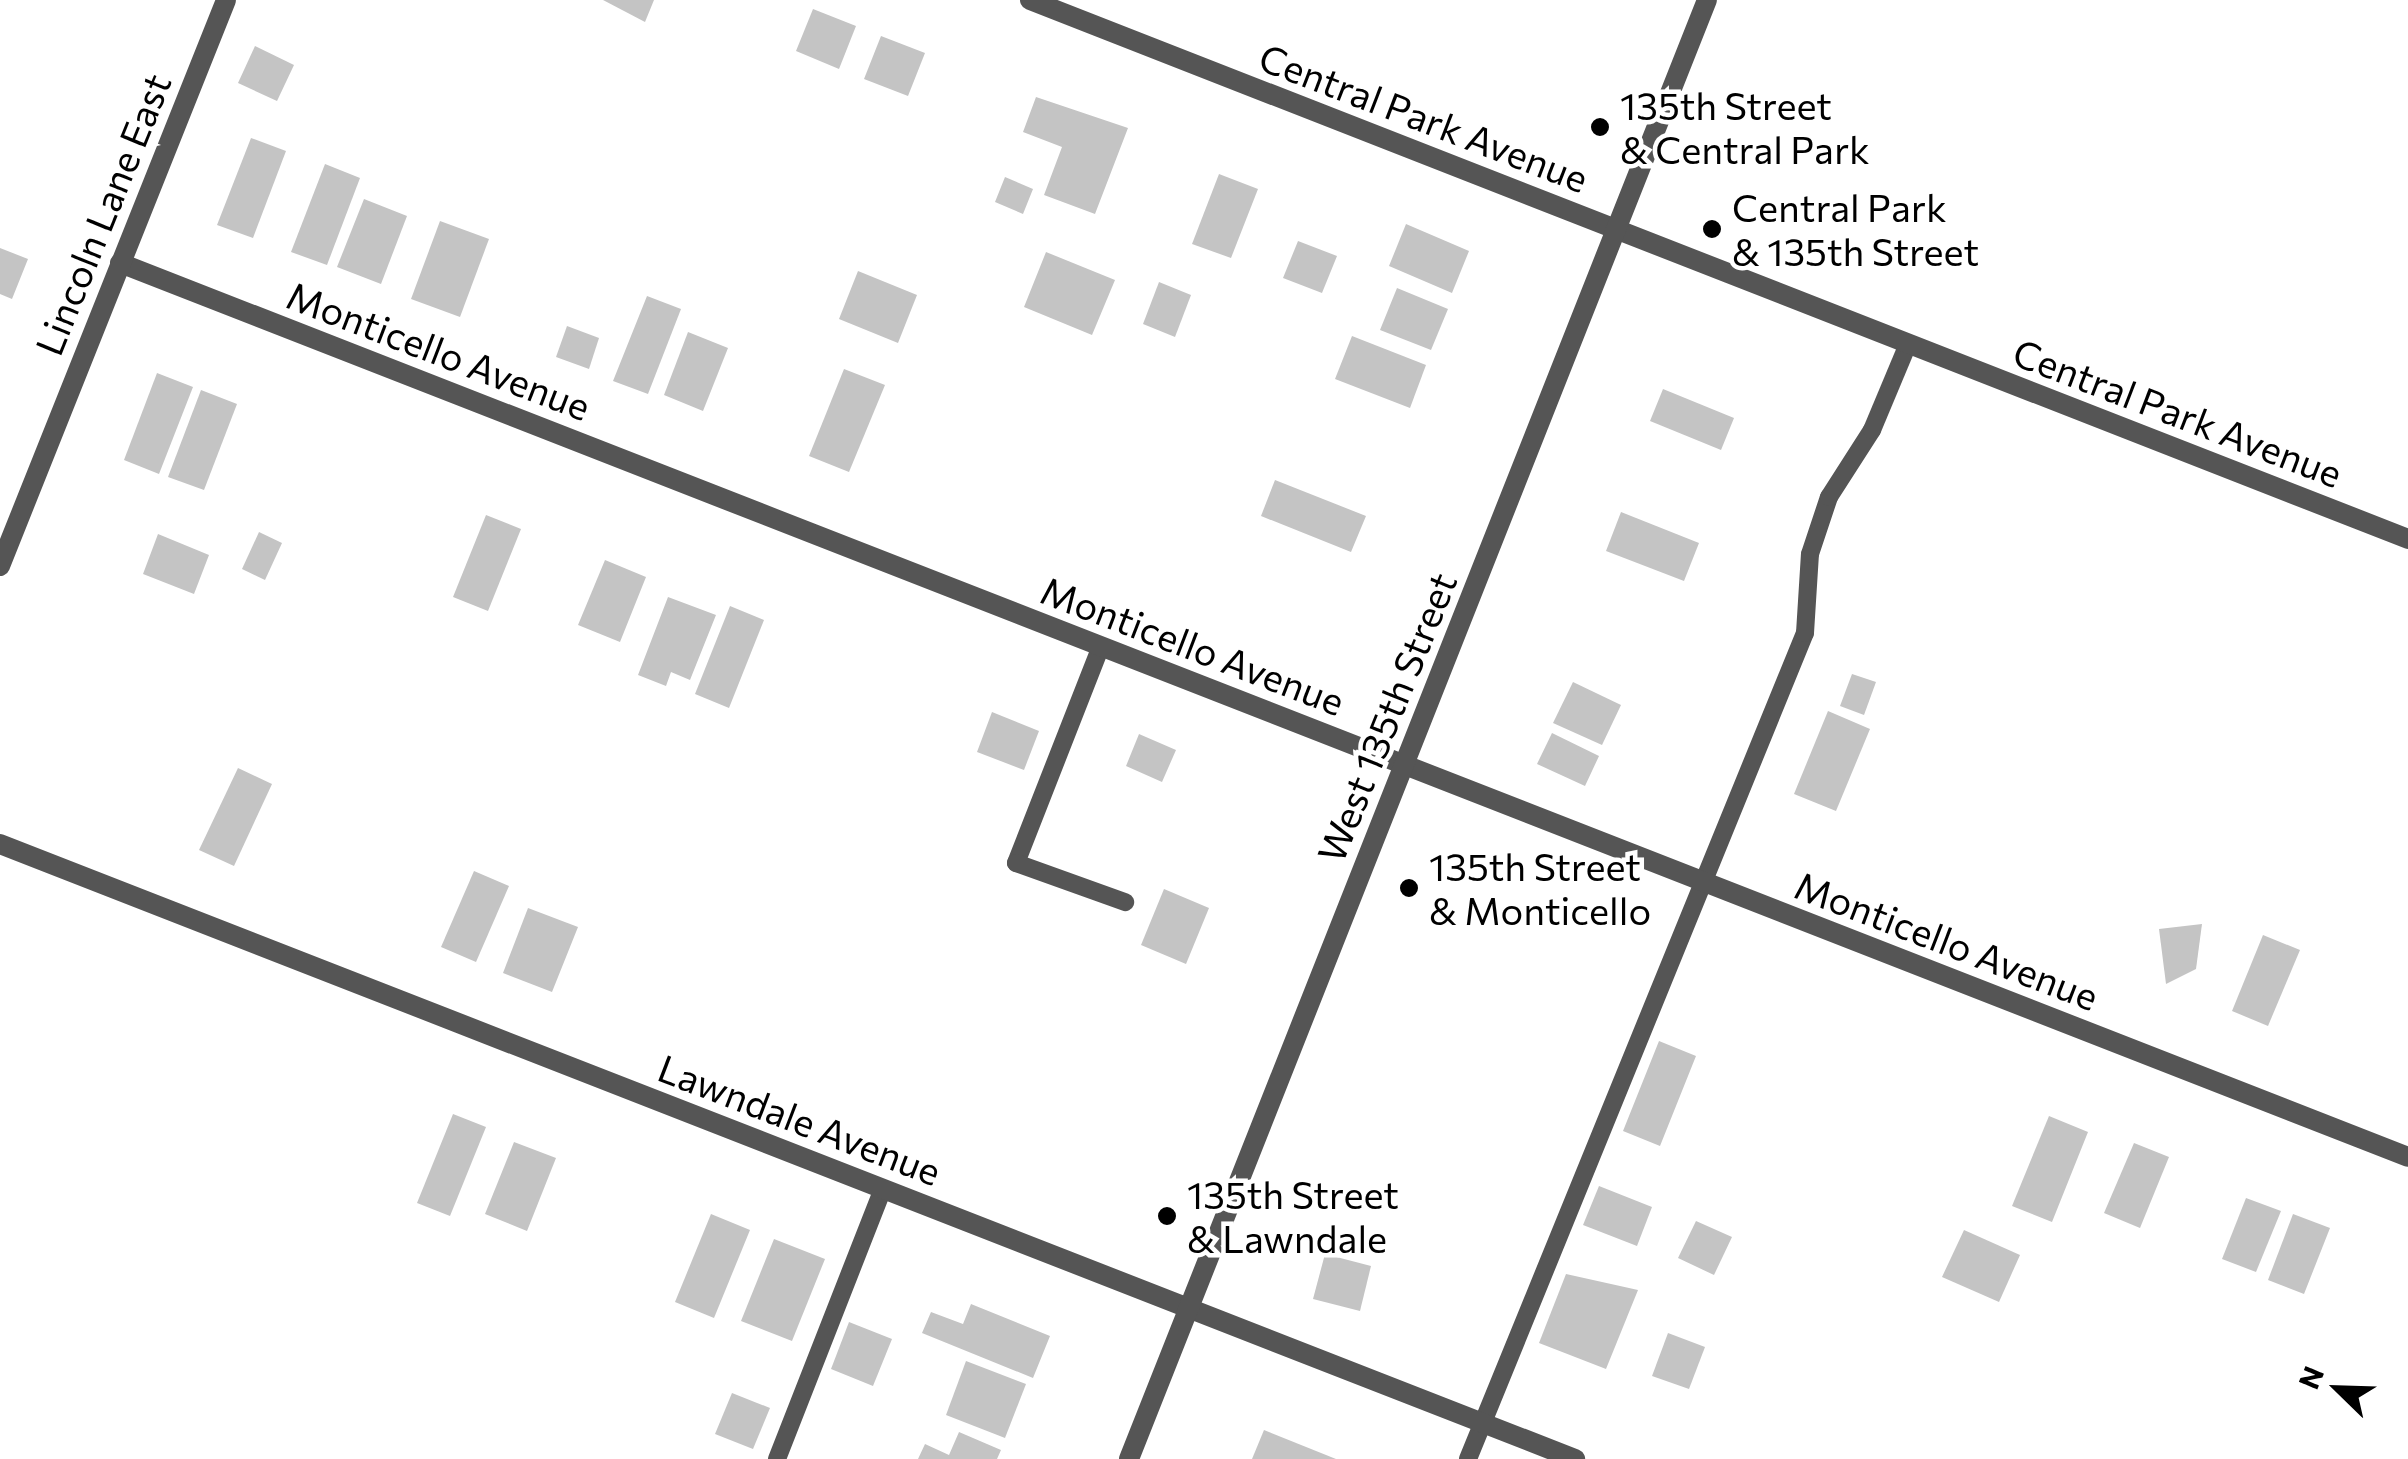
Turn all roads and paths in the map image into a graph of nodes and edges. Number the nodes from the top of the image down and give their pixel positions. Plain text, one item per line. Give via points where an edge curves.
1 (226, 0) edge
2 (1707, 0) edge
3 (1043, 2) edge
4 (1616, 230) junction
5 (120, 263) junction
6 (1908, 344) junction
7 (2408, 539) edge
8 (0, 566) edge
9 (1101, 646) junction
10 (1404, 765) junction
11 (0, 844) edge
12 (1701, 881) junction
13 (1125, 902) dead end
14 (2408, 1157) edge
15 (884, 1189) junction
16 (1188, 1308) junction
17 (1485, 1424) junction
18 (777, 1459) edge
19 (1129, 1459) edge
20 (1468, 1459) edge
21 (1575, 1459) edge

1 - 5 street, Lincoln Lane East
2 - 4 street, West 135th Street
3 - 4 street, Central Park Avenue
4 - 6 street, Central Park Avenue
4 - 10 street, West 135th Street
5 - 8 street, Lincoln Lane East
5 - 9 street, Monticello Avenue
6 - 7 street, Central Park Avenue
6 - 12 lane via 1872,430 1829,497 1810,554 1805,632
9 - 10 street, Monticello Avenue
9 - 13 lane via 1016,863
10 - 12 street, Monticello Avenue
10 - 16 street, West 135th Street
11 - 15 street, Lawndale Avenue
12 - 14 street, Monticello Avenue
12 - 17 lane
15 - 16 street, Lawndale Avenue
15 - 18 lane
16 - 17 street, Lawndale Avenue
16 - 19 street, West 135th Street
17 - 20 lane
17 - 21 street, Lawndale Avenue

